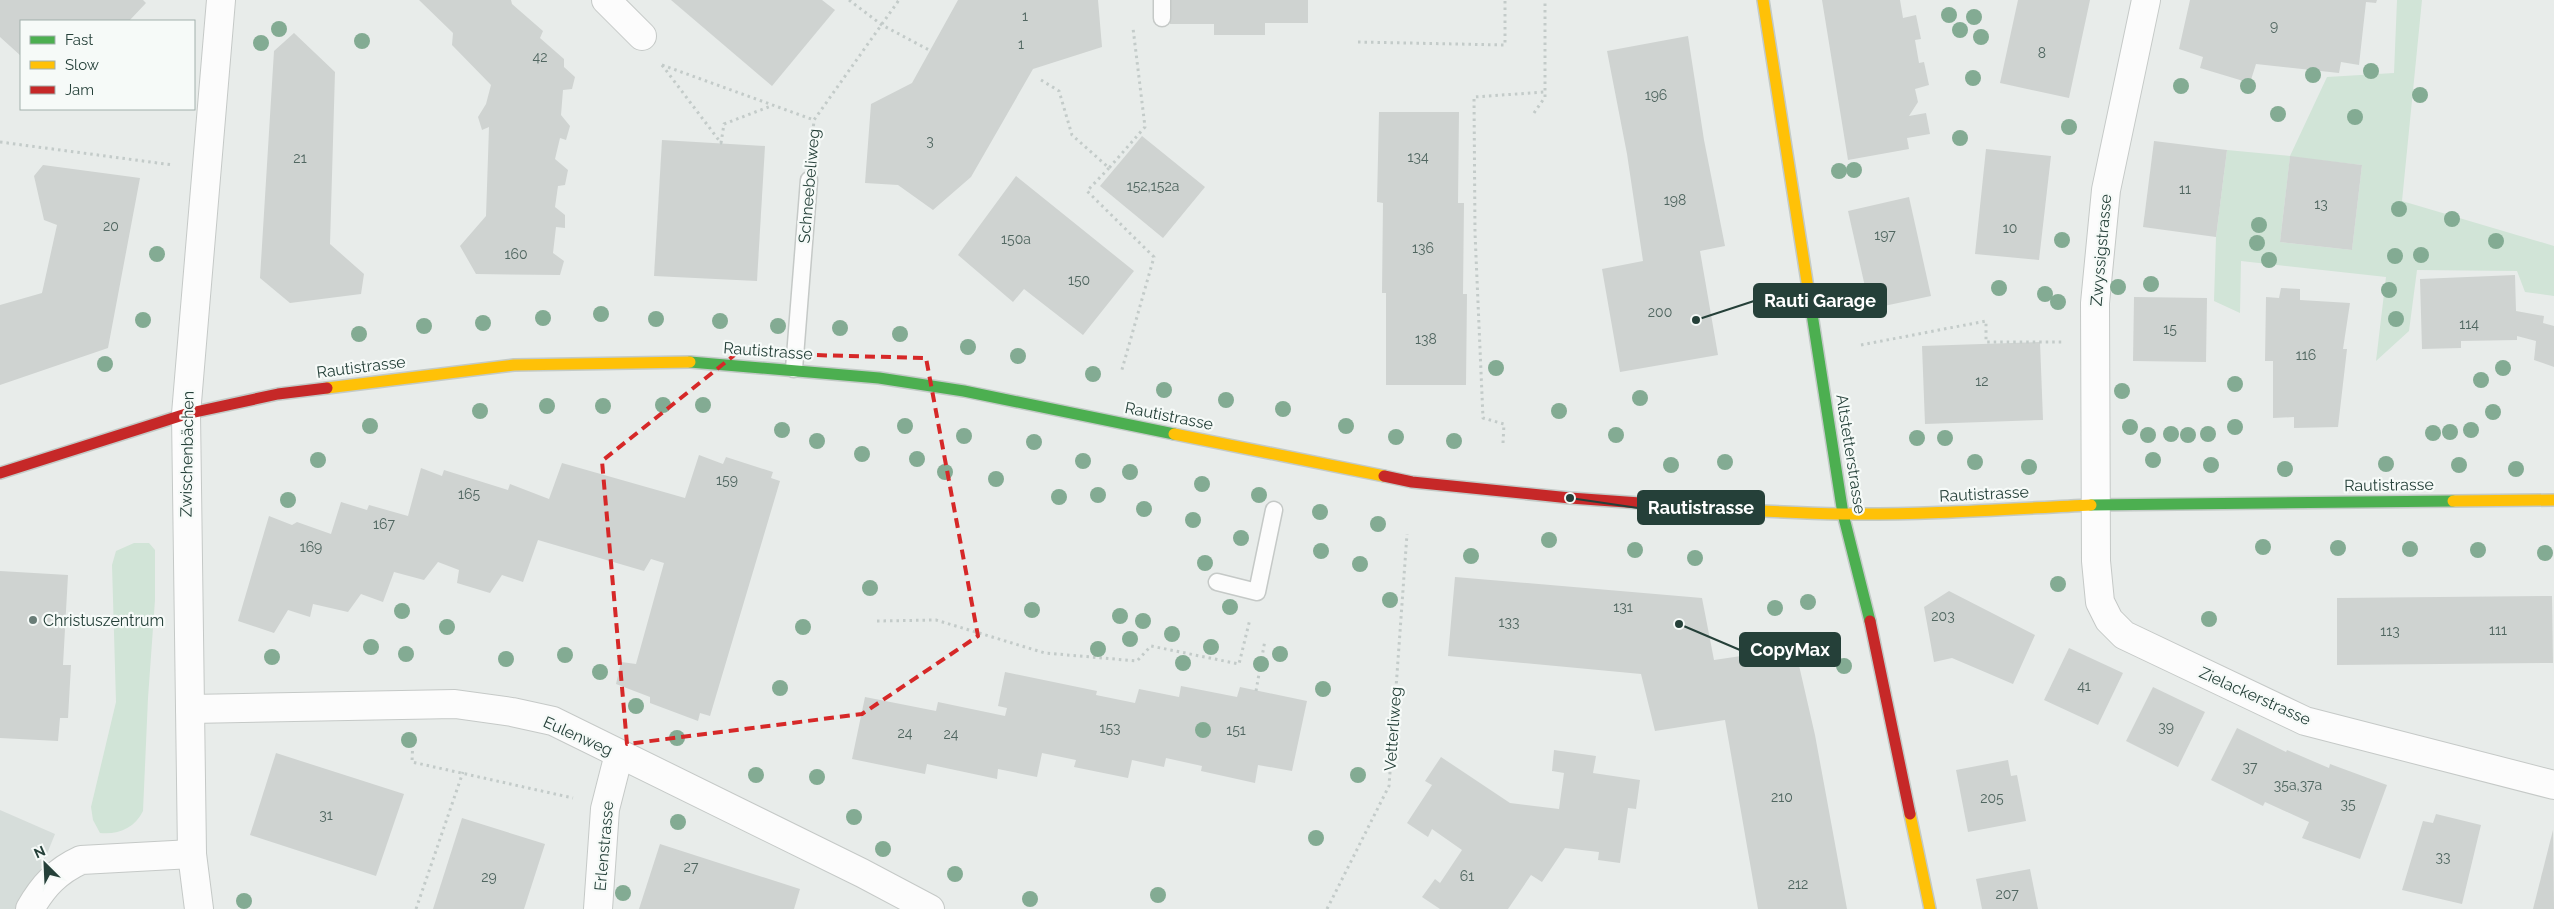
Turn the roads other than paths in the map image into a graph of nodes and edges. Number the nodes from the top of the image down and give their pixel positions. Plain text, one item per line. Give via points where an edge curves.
1 (221, 0) edge
2 (606, 0) edge
3 (1162, 0) edge
4 (1763, 0) edge
5 (2146, 0) edge
6 (1162, 18) dead end
7 (642, 36) dead end
8 (809, 180) road end
9 (794, 369) junction
10 (186, 414) junction
11 (0, 473) edge
12 (2554, 500) edge
13 (2094, 505) junction
14 (1274, 510) dead end
15 (1843, 514) junction
16 (1218, 582) dead end
17 (190, 709) junction
18 (619, 754) junction
19 (2554, 785) edge
20 (192, 854) junction
21 (30, 909) edge
22 (199, 909) edge
23 (598, 909) edge
24 (930, 909) edge
25 (1930, 909) edge

1 - 10 street, Zwischenbächen
2 - 7 street
3 - 6 lane
4 - 15 street, Altstetterstrasse
5 - 13 street, Zwyssigstrasse via 2106,190 2095,303
8 - 9 lane, Schneebeliweg
9 - 10 street, Rautistrasse via 695,362 514,365 278,394
9 - 15 street, Rautistrasse via 964,391 1412,482 1580,499
10 - 11 street, Rautistrasse
10 - 17 street, Zwischenbächen
12 - 13 street, Rautistrasse
13 - 15 street, Rautistrasse
13 - 19 street, Zielackerstrasse via 2100,602 2109,620 2124,635 2304,721
14 - 16 lane via 1260,593
15 - 25 street, Altstetterstrasse via 1871,623
17 - 18 street, Eulenweg via 455,704 553,721
17 - 20 street, Zwischenbächen
18 - 23 street, Erlenstrasse via 605,809
18 - 24 street, Eulenweg
20 - 21 street via 81,860 53,876
20 - 22 street, Zwischenbächen

